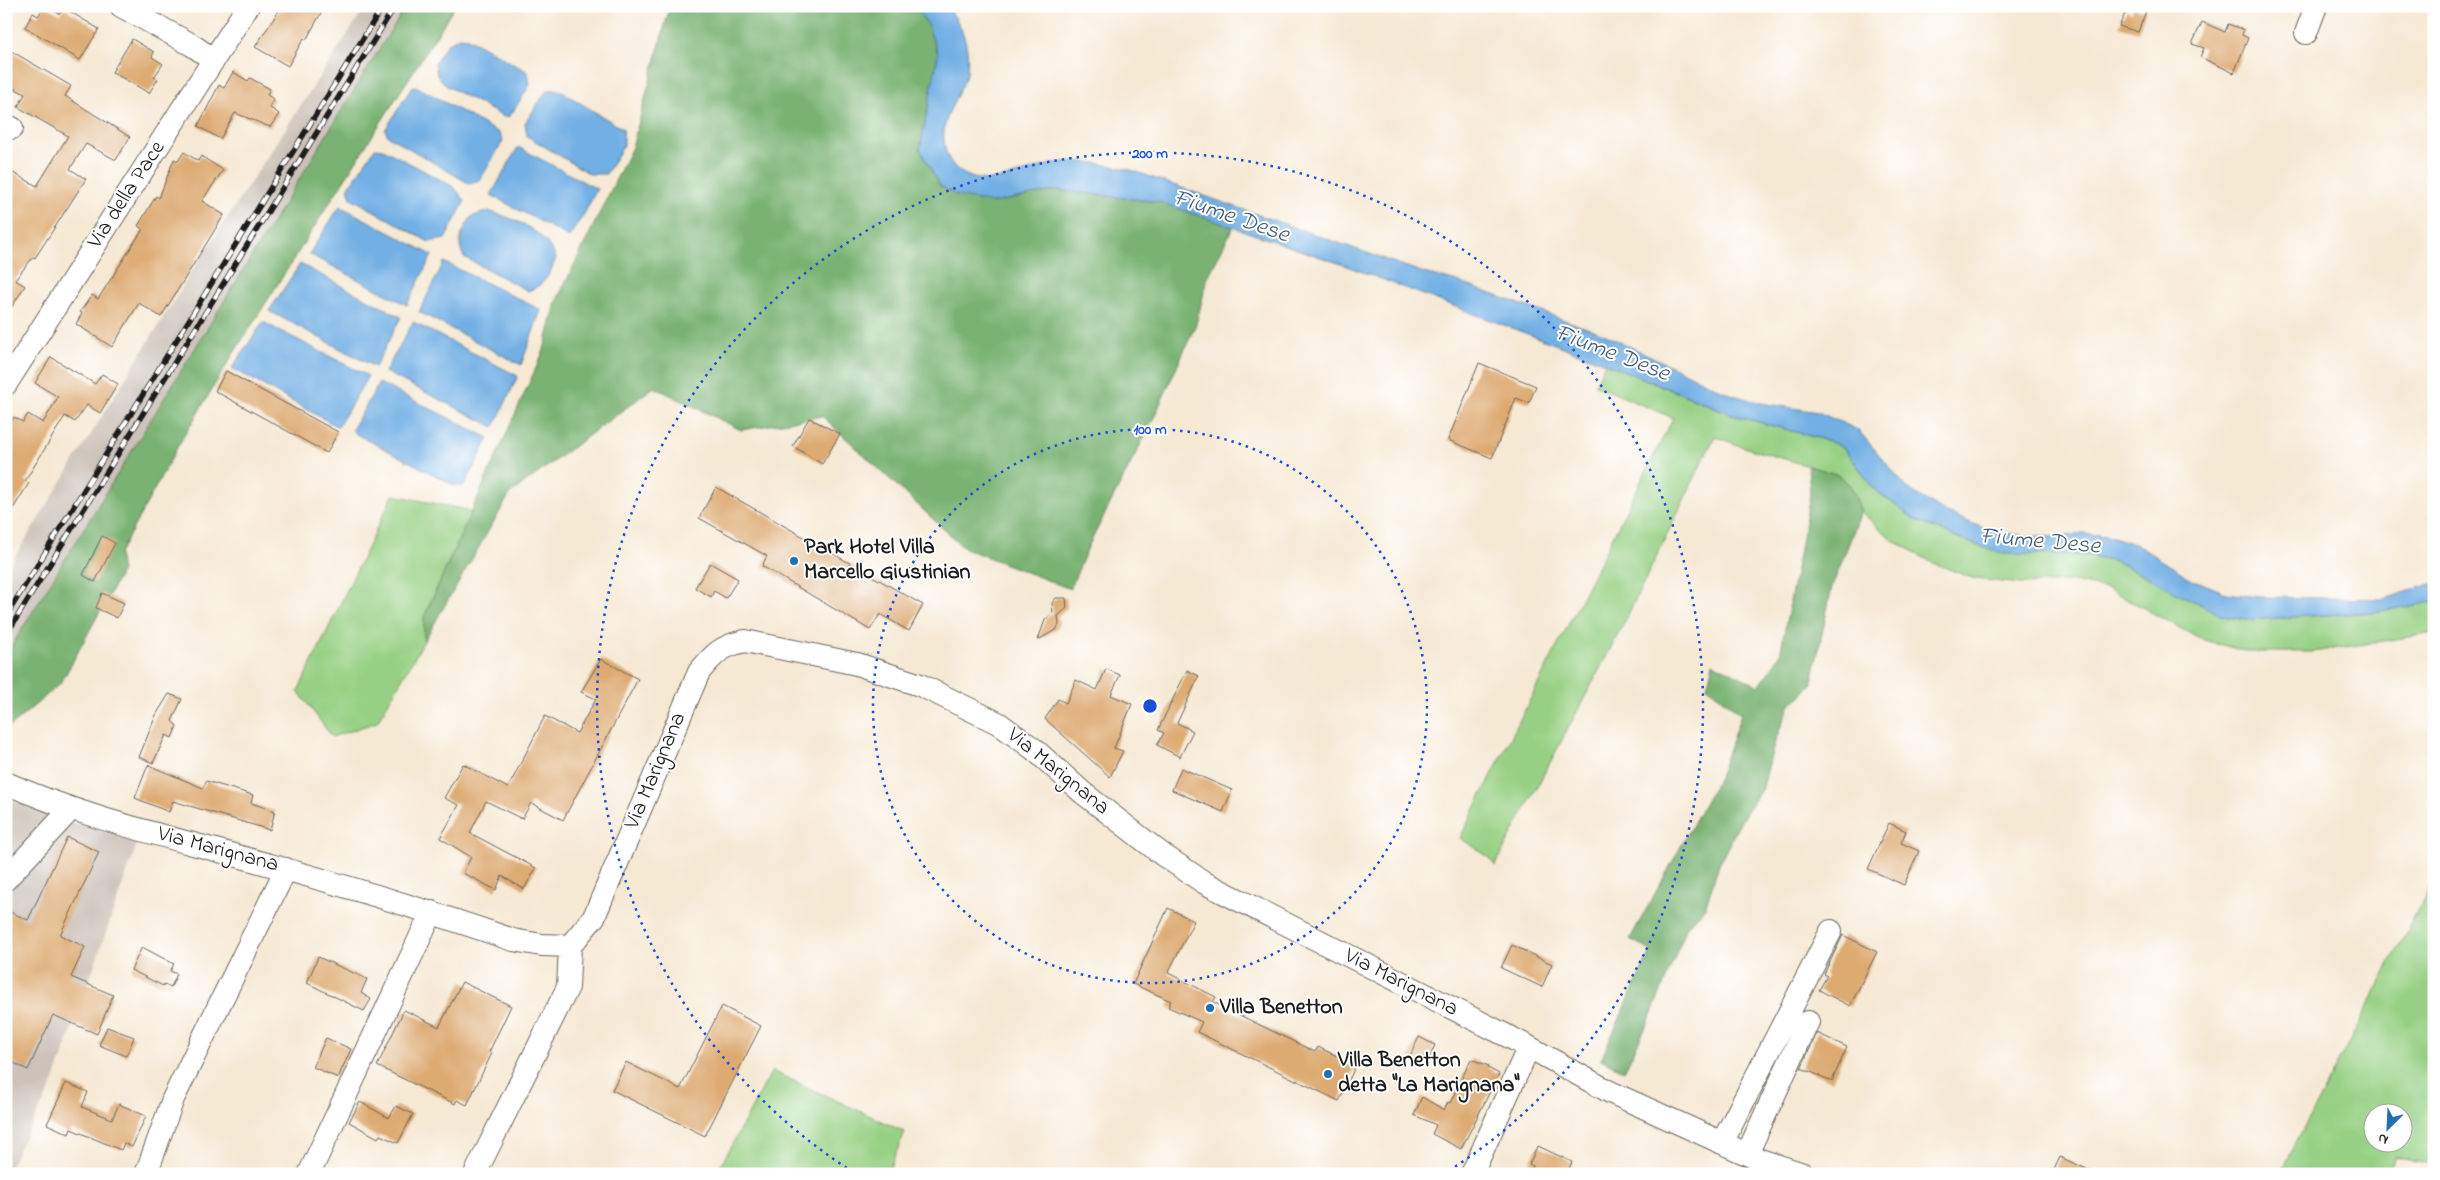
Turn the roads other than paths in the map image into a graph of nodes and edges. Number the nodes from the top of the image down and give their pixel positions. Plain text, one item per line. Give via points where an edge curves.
1 (121, 6) edge
2 (248, 6) edge
3 (2316, 6) edge
4 (2306, 33) dead end
5 (214, 60) junction
6 (13, 361) edge
7 (6, 384) edge
8 (6, 783) edge
9 (71, 809) junction
10 (286, 869) junction
11 (6, 880) edge
12 (432, 912) junction
13 (1831, 931) dead end
14 (570, 946) junction
15 (1808, 1022) dead end
16 (1527, 1046) junction
17 (1722, 1143) junction
18 (1747, 1154) junction
19 (146, 1174) edge
20 (309, 1174) edge
21 (475, 1174) edge
22 (1472, 1174) edge
23 (1803, 1174) edge

1 - 5 street
2 - 5 street, Via della Pace
3 - 4 street
5 - 6 street, Via della Pace
6 - 7 street, Via della Pace
8 - 9 street, Via Marignana
9 - 10 street, Via Marignana
9 - 11 street
10 - 12 street, Via Marignana
10 - 19 street via 173,1099
12 - 14 street, Via Marignana via 513,940
12 - 20 street
13 - 17 street
14 - 16 street, Via Marignana via 594,918 699,672 713,655 727,645 744,641 857,664 920,685 998,723 1162,856 1205,883
14 - 21 street via 568,987
15 - 18 street
16 - 17 street, Via Marignana via 1610,1092
16 - 22 street
17 - 18 street, Via Marignana
18 - 23 street, Via Marignana

